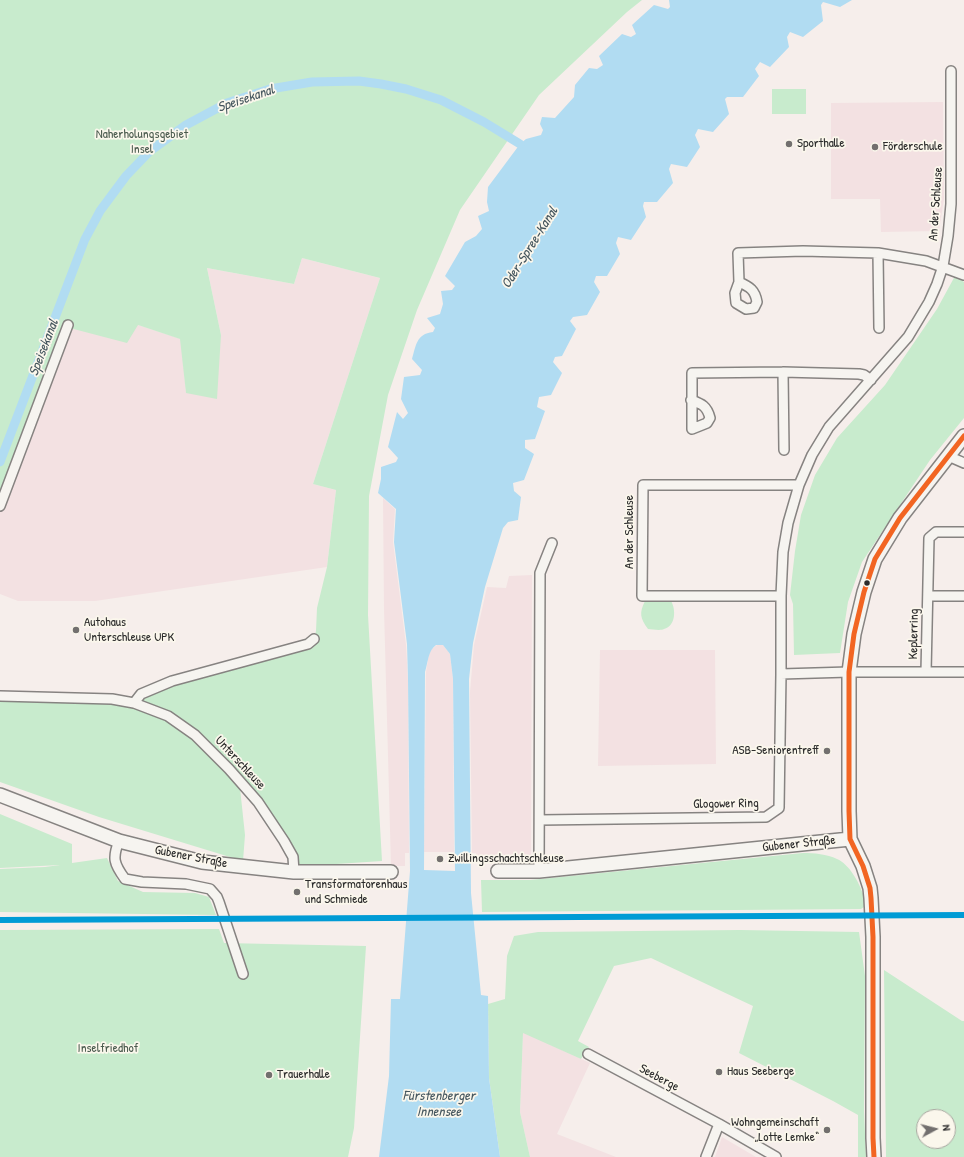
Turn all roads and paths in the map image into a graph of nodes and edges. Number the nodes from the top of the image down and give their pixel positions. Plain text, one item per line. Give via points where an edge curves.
1 (951, 71) dead end
2 (878, 253) junction
3 (943, 266) junction
4 (964, 275) edge
5 (739, 282) dead end
6 (68, 325) dead end
7 (879, 328) dead end
8 (783, 372) junction
9 (871, 380) junction
10 (691, 400) dead end
11 (964, 436) edge
12 (784, 450) dead end
13 (948, 456) junction
14 (964, 463) edge
15 (799, 485) junction
16 (0, 506) edge
17 (964, 532) edge
18 (552, 543) dead end
19 (781, 596) junction
20 (928, 596) junction
21 (964, 596) edge
22 (314, 639) dead end
23 (849, 672) junction
24 (926, 672) junction
25 (964, 672) edge
26 (781, 674) junction
27 (0, 696) edge
28 (134, 703) junction
29 (0, 794) edge
30 (540, 820) junction
31 (850, 839) junction
32 (119, 841) junction
33 (498, 871) dead end
34 (539, 871) junction
35 (294, 872) junction
36 (391, 872) dead end
37 (243, 974) dead end
38 (588, 1054) dead end
39 (719, 1124) junction
40 (706, 1157) edge
41 (776, 1157) edge
42 (874, 1157) edge

1 - 3 street, An der Schleuse via 951,204
2 - 3 street
2 - 5 street via 738,253
2 - 7 street
3 - 4 street
3 - 9 street, An der Schleuse via 929,302 908,337
6 - 16 street
8 - 9 street via 859,374
8 - 10 street via 692,373
8 - 12 street
9 - 15 street, An der Schleuse via 830,427 812,454
11 - 13 main road
13 - 14 street
13 - 23 main road via 900,518 875,559 854,634
15 - 19 street, An der Schleuse via 783,552
15 - 19 street, An der Schleuse via 643,485 642,596
17 - 20 street, Keplerring via 936,532 929,538
18 - 30 street via 540,573
19 - 26 street, An der Schleuse
20 - 21 street, Keplerring
20 - 24 street, Keplerring
22 - 28 street via 308,644 172,681 141,694
23 - 24 street
23 - 26 street
23 - 31 main road
24 - 25 street
26 - 30 street, Glogower Ring via 779,808 766,817
27 - 28 street, Unterschleuse
28 - 35 street, Unterschleuse via 168,716 195,735 229,769 258,802 284,841 293,857
29 - 32 main road, Gubener Straße
30 - 34 street
31 - 34 main road, Gubener Straße
31 - 42 main road, Gubener Straße via 863,866 871,898
32 - 35 main road, Gubener Straße via 202,862
32 - 37 street via 114,852 117,868 125,879 186,884 210,889 219,902
33 - 34 main road, Gubener Straße
35 - 36 main road, Gubener Straße
38 - 39 street, Seeberge
39 - 40 street
39 - 41 street, Seeberge

